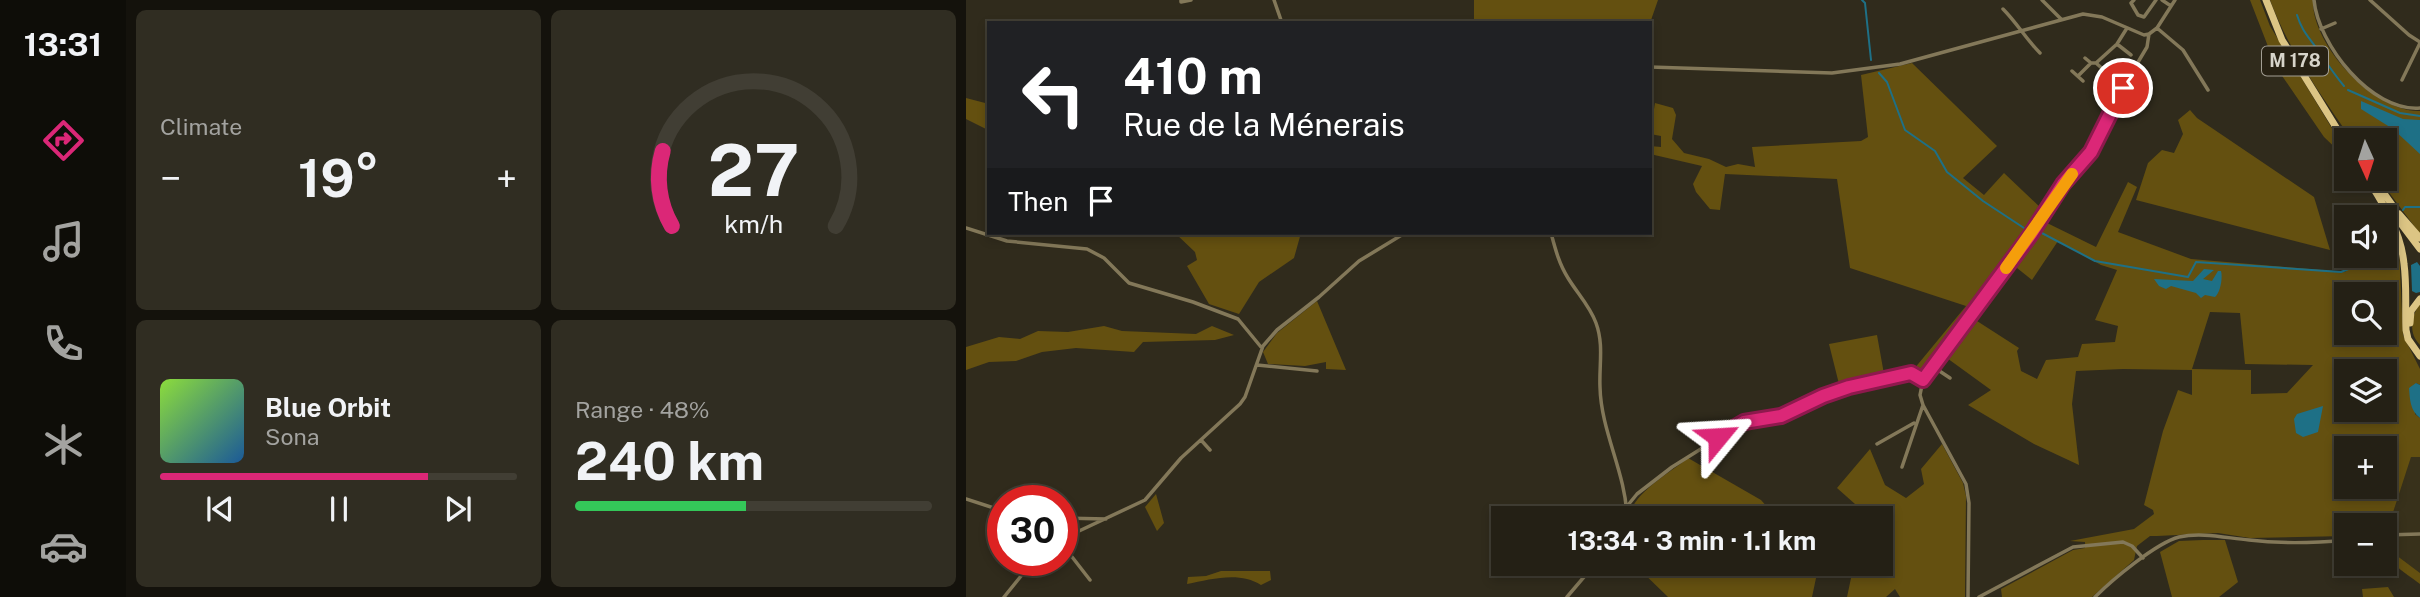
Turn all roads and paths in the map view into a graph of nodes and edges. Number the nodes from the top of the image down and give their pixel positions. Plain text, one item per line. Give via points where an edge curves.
1 (1181, 0) edge
2 (1191, 0) edge
3 (1274, 0) edge
4 (2042, 0) edge
5 (2134, 0) edge
6 (2156, 0) edge
7 (2162, 0) edge
8 (2175, 0) edge
9 (2266, 0) edge
10 (2314, 0) edge
11 (2370, 0) edge
12 (2171, 6) junction
13 (2003, 9) dead end
14 (2061, 19) junction
15 (1281, 21) edge
16 (2335, 23) dead end
17 (2127, 28) junction
18 (2157, 28) junction
19 (2321, 29) junction
20 (2020, 30) junction
21 (2149, 34) junction
22 (2420, 42) edge
23 (2117, 44) junction
24 (2040, 53) dead end
25 (2131, 55) dead end
26 (2085, 58) dead end
27 (2094, 63) junction
28 (1652, 67) edge
29 (2072, 71) dead end
30 (2078, 76) junction
31 (2402, 80) dead end
32 (2083, 81) dead end
33 (2116, 81) dead end
34 (2208, 90) dead end
35 (2420, 108) edge
36 (2338, 128) edge
37 (2376, 191) edge
38 (2379, 191) edge
39 (2380, 191) edge
40 (2399, 214) junction
41 (966, 228) edge
42 (987, 235) edge
43 (988, 235) edge
44 (1402, 235) edge
45 (1552, 235) edge
46 (2420, 238) edge
47 (2420, 243) edge
48 (2420, 249) edge
49 (2420, 299) edge
50 (1262, 349) junction
51 (2420, 349) edge
52 (2420, 356) edge
53 (1257, 365) junction
54 (1932, 366) junction
55 (1317, 371) dead end
56 (1950, 378) dead end
57 (1923, 380) junction
58 (1923, 405) junction
59 (1920, 416) junction
60 (1929, 416) junction
61 (1916, 422) junction
62 (1201, 440) junction
63 (1877, 444) dead end
64 (1210, 450) dead end
65 (1902, 467) dead end
66 (966, 499) edge
67 (1628, 505) joint
68 (987, 506) edge
69 (1078, 518) edge
70 (1108, 519) junction
71 (1078, 533) edge
72 (2420, 534) edge
73 (2397, 535) edge
74 (2334, 541) edge
75 (2143, 559) junction
76 (1078, 563) edge
77 (1021, 576) edge
78 (1585, 576) edge
79 (1090, 580) dead end
80 (1004, 597) edge
81 (1567, 597) edge
82 (1968, 597) edge
83 (1979, 597) edge
84 (2095, 597) edge

1 - 2 street
3 - 15 street
4 - 14 street
5 - 6 street via 2131,3 2138,15 2144,17
7 - 12 street
8 - 12 street
9 - 36 main road, M 178 via 2282,40
10 - 19 street
11 - 22 street
12 - 18 street
13 - 20 street
14 - 17 street via 2088,14
14 - 20 street
16 - 19 street
17 - 21 street
17 - 23 street
18 - 21 street
18 - 34 street via 2183,50
19 - 35 street via 2337,57 2366,86 2400,106
20 - 24 street
20 - 28 street via 1900,64 1832,73
21 - 54 street via 2147,47 2091,152
22 - 31 street
23 - 25 street
23 - 27 street
26 - 27 street
27 - 30 street
27 - 33 street
29 - 30 street
30 - 32 street
37 - 52 main road via 2398,235 2405,266 2406,330
38 - 48 main road
39 - 40 main road
40 - 46 main road
40 - 47 main road
41 - 42 street
43 - 50 street via 1096,252 1129,283 1238,319
44 - 50 street via 1359,261 1277,330
45 - 67 street via 1563,268 1599,334 1601,407
49 - 51 main road via 2411,311 2410,325 2411,337
50 - 53 street
53 - 55 street
53 - 62 street via 1240,404
54 - 56 street
54 - 57 street
57 - 58 street
57 - 67 street via 1911,373 1874,380 1781,416 1744,422 1672,467
58 - 59 street
58 - 60 street
59 - 60 street
59 - 61 street
60 - 82 street via 1966,484
61 - 63 street
61 - 65 street
62 - 64 street
62 - 70 street via 1145,500
66 - 68 street
69 - 70 street
70 - 71 street
72 - 73 street
74 - 75 street via 2186,536
75 - 83 street via 2126,543 2079,545
75 - 84 street
76 - 79 street
77 - 80 street
78 - 81 street

